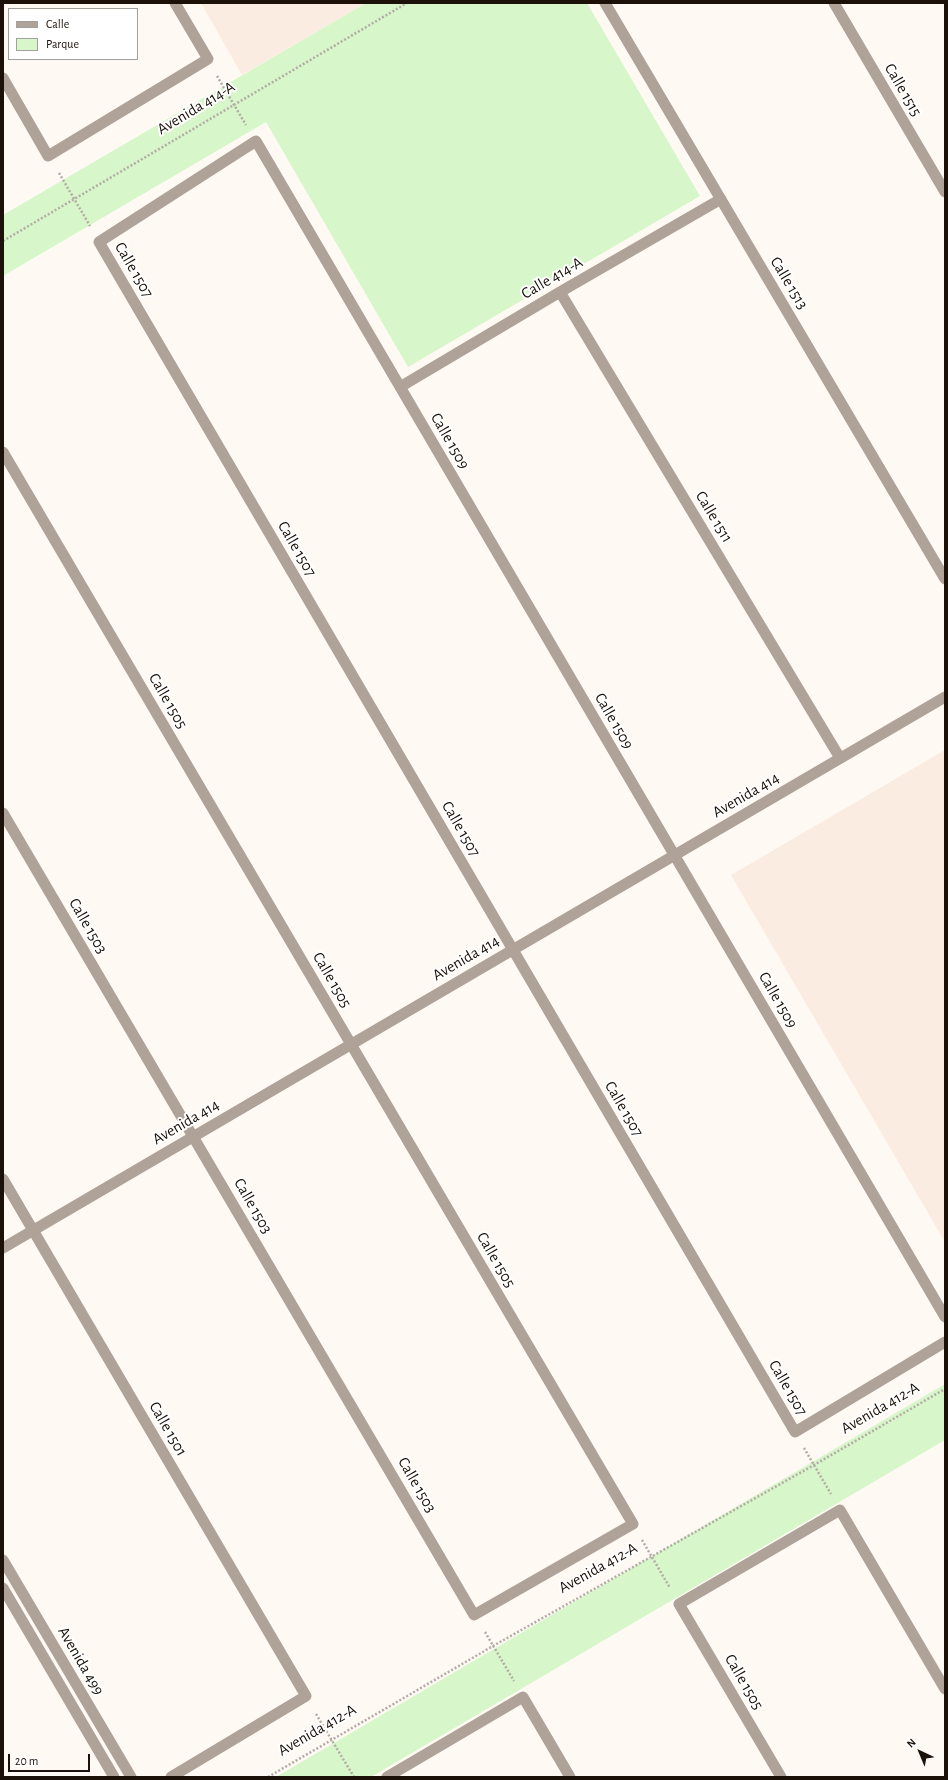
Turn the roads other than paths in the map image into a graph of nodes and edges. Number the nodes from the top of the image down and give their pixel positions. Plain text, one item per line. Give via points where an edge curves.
1 (175, 3) edge
2 (605, 3) edge
3 (834, 3) edge
4 (3, 78) edge
5 (945, 192) edge
6 (721, 199) junction
7 (99, 242) joint
8 (560, 292) junction
9 (400, 387) junction
10 (3, 452) edge
11 (945, 579) edge
12 (945, 697) edge
13 (840, 758) junction
14 (3, 813) edge
15 (674, 855) junction
16 (513, 950) junction
17 (351, 1044) junction
18 (194, 1137) junction
19 (3, 1180) edge
20 (33, 1230) junction
21 (3, 1248) edge
22 (945, 1317) edge
23 (945, 1342) edge
24 (795, 1432) joint
25 (633, 1524) joint
26 (3, 1560) edge
27 (3, 1588) edge
28 (474, 1615) joint
29 (945, 1689) edge
30 (114, 1777) edge
31 (131, 1777) edge
32 (171, 1777) edge
33 (387, 1777) edge
34 (570, 1777) edge
35 (781, 1777) edge

1 - 4 street via 208,59 48,156
2 - 6 street, Calle 1513
3 - 5 street, Calle 1515
6 - 8 street, Calle 414-A
6 - 11 street, Calle 1513
7 - 9 street, Calle 1509 via 256,141
7 - 16 street, Calle 1507
8 - 9 street, Calle 414-A
8 - 13 street, Calle 1511
9 - 15 street, Calle 1509
10 - 17 street, Calle 1505
12 - 13 street, Avenida 414
13 - 15 street, Avenida 414
14 - 18 street, Calle 1503
15 - 16 street, Avenida 414
15 - 22 street, Calle 1509
16 - 17 street, Avenida 414
16 - 24 street, Calle 1507
17 - 18 street, Avenida 414
17 - 25 street, Calle 1505
18 - 20 street, Avenida 414
18 - 28 street, Calle 1503
19 - 20 street, Calle 1501
20 - 21 street, Avenida 414
20 - 32 street, Calle 1501 via 306,1696
23 - 24 street, Avenida 412-A
25 - 28 street, Avenida 412-A
26 - 31 street, Avenida 499
27 - 30 street
29 - 35 street, Calle 1505 via 840,1510 679,1604
33 - 34 street via 523,1697

